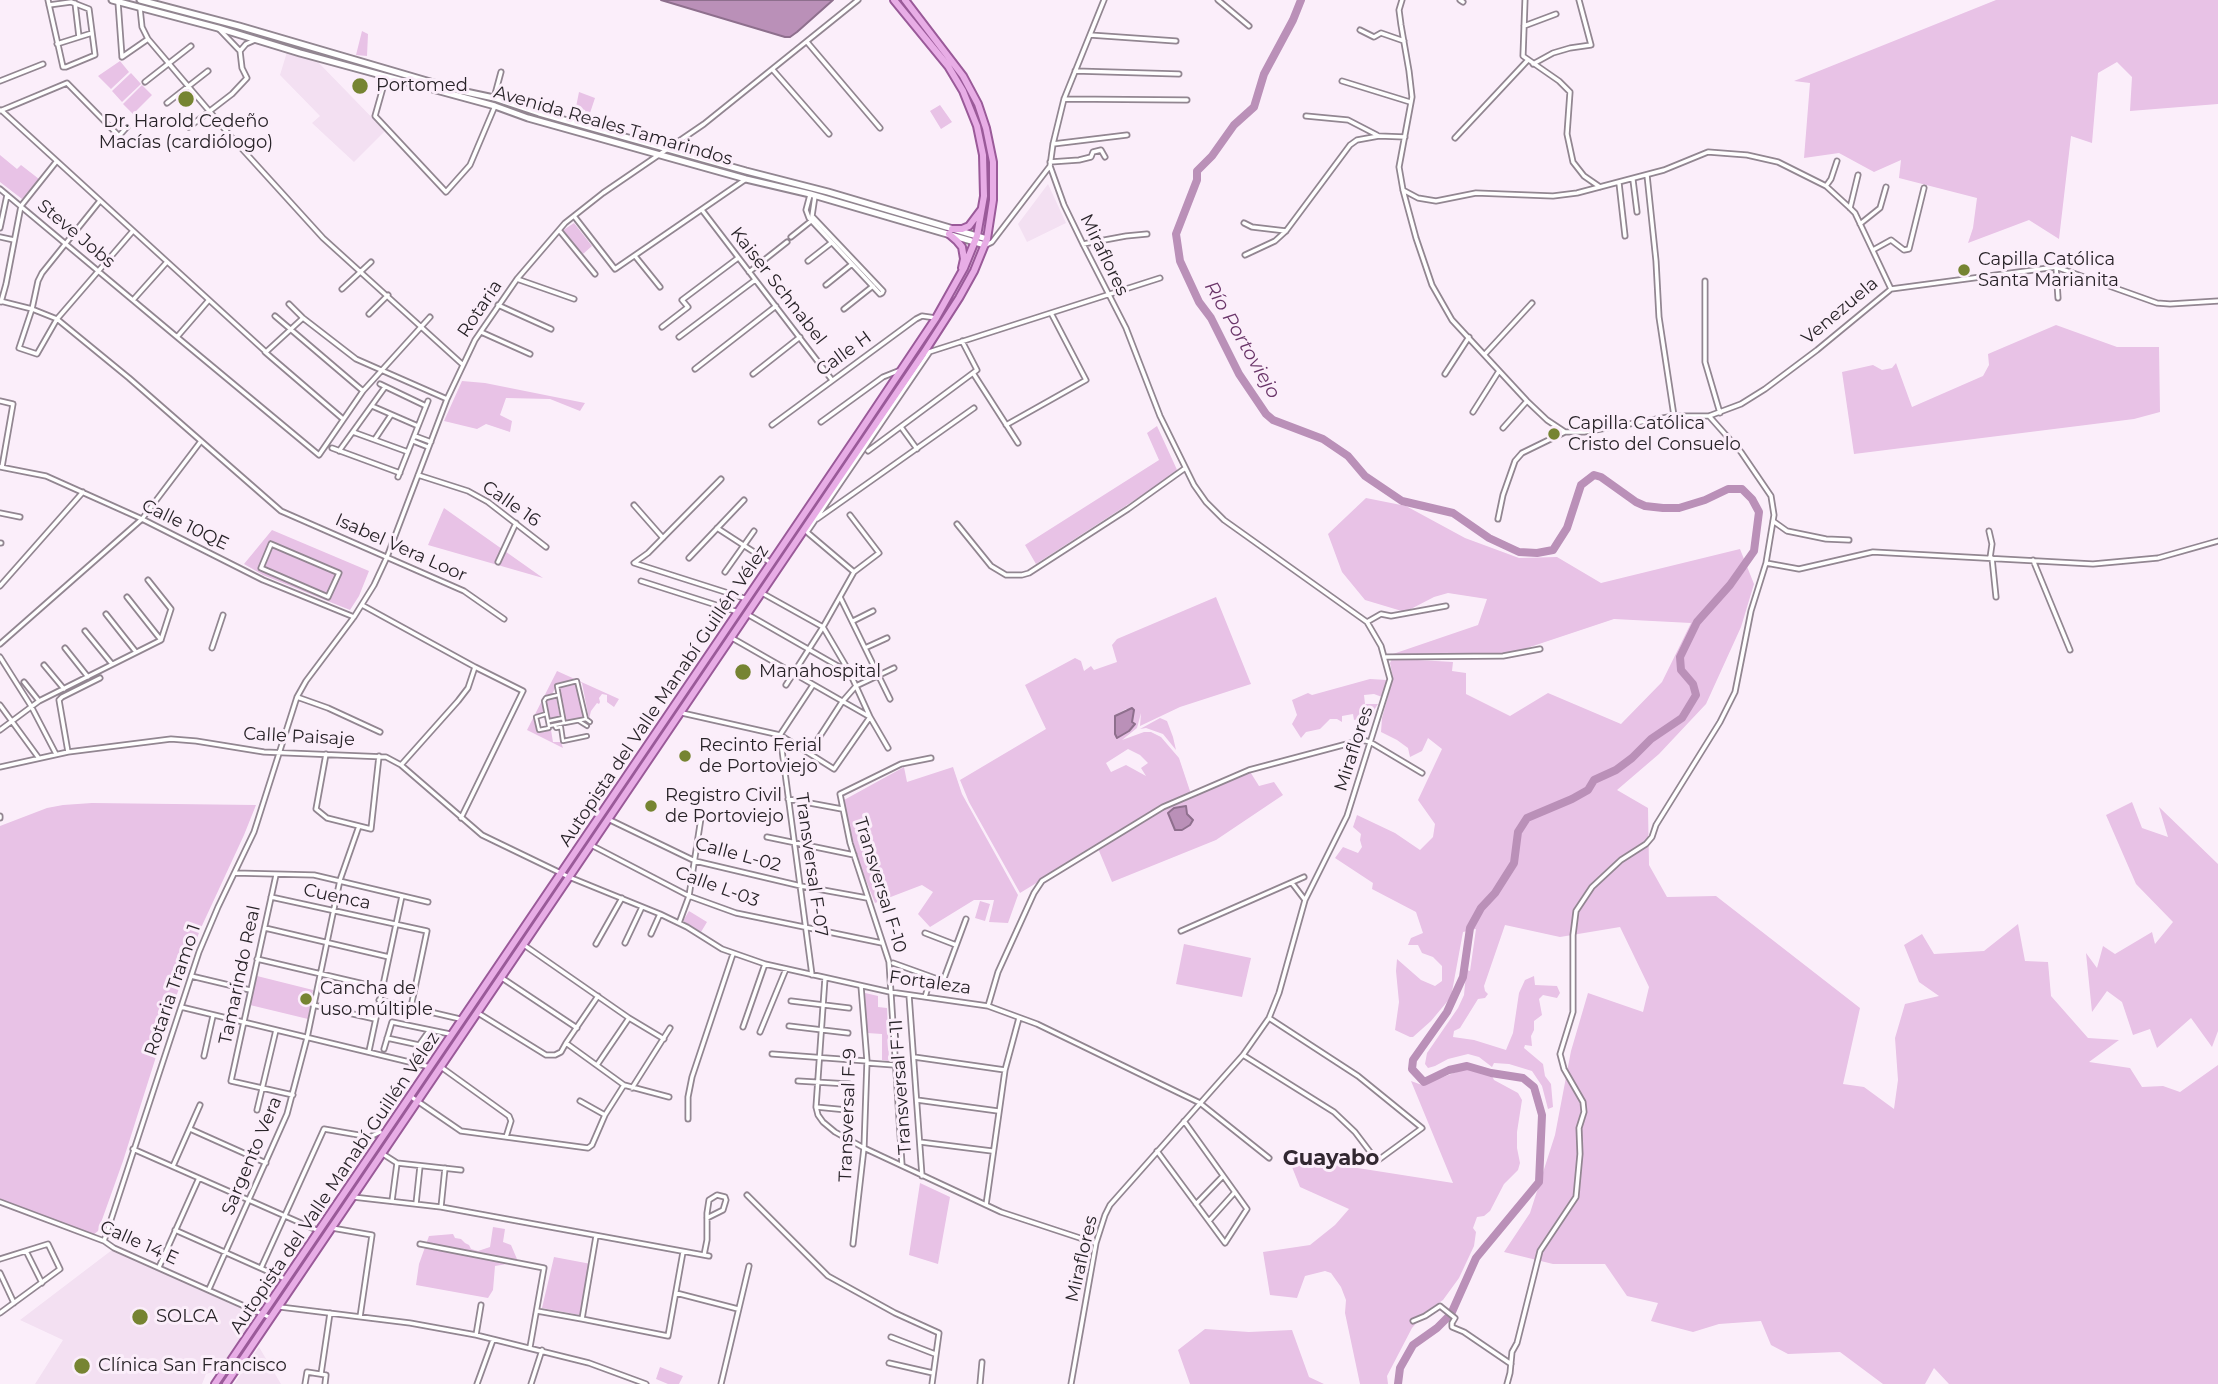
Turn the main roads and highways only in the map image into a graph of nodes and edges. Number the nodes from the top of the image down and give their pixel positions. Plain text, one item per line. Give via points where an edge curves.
1 (140, 0) edge
2 (894, 0) edge
3 (905, 0) edge
4 (115, 1) edge
5 (373, 66) junction
6 (371, 73) junction
7 (539, 113) junction
8 (537, 120) junction
9 (984, 201) junction
10 (951, 231) junction
11 (976, 239) junction
12 (986, 242) junction
13 (957, 283) junction
14 (729, 625) junction
15 (737, 629) junction
16 (565, 875) junction
17 (215, 1384) edge
18 (226, 1384) edge

1 - 5 main road, Avenida Reales Tamarindos
2 - 9 main road, Autopista del Valle Manabí Guillén Vélez via 943,60 967,100 982,148
3 - 12 main road, Autopista del Valle Manabí Guillén Vélez via 954,61 983,117 993,171
4 - 6 main road, Avenida Reales Tamarindos
5 - 6 main road
5 - 7 main road, Avenida Reales Tamarindos
6 - 8 main road, Avenida Reales Tamarindos
7 - 8 main road
7 - 10 main road, Avenida Reales Tamarindos
8 - 10 main road, Avenida Reales Tamarindos
9 - 10 main road via 972,223
9 - 11 main road, Autopista del Valle Manabí Guillén Vélez
10 - 11 main road, Avenida Reales Tamarindos
10 - 13 main road via 964,254
11 - 12 main road, Avenida Reales Tamarindos
11 - 13 main road, Autopista del Valle Manabí Guillén Vélez
12 - 15 main road, Autopista del Valle Manabí Guillén Vélez via 959,298 869,438
13 - 14 main road, Autopista del Valle Manabí Guillén Vélez
14 - 15 main road
14 - 16 main road, Autopista del Valle Manabí Guillén Vélez
15 - 16 main road, Autopista del Valle Manabí Guillén Vélez via 608,820
16 - 17 main road, Autopista del Valle Manabí Guillén Vélez
16 - 18 main road, Autopista del Valle Manabí Guillén Vélez via 502,978

